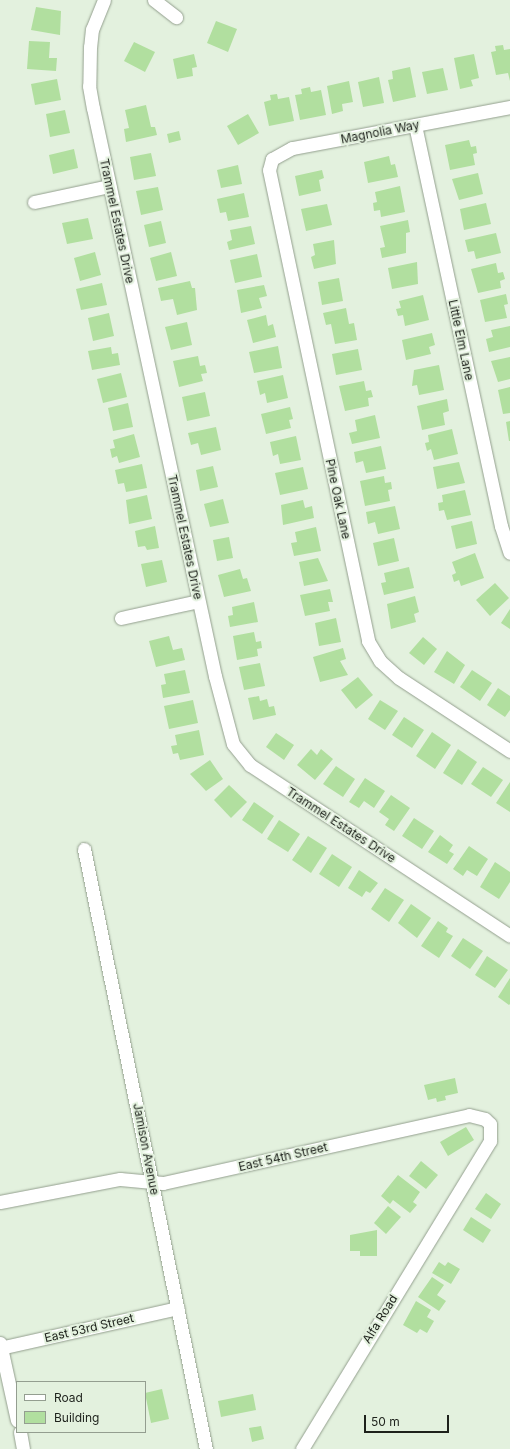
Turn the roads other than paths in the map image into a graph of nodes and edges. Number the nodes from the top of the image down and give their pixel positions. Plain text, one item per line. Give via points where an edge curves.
1 (104, 0) edge
2 (154, 0) edge
3 (176, 17) dead end
4 (510, 107) edge
5 (415, 125) junction
6 (269, 179) joint
7 (109, 186) junction
8 (34, 202) dead end
9 (510, 553) edge
10 (198, 601) junction
11 (121, 618) dead end
12 (510, 751) edge
13 (84, 849) dead end
14 (510, 936) edge
15 (153, 1183) junction
16 (461, 1190) joint
17 (0, 1202) edge
18 (178, 1308) junction
19 (0, 1346) edge
20 (16, 1416) edge
21 (20, 1433) edge
22 (24, 1449) edge
23 (206, 1449) edge
24 (302, 1449) edge

1 - 7 street, Trammel Estates Drive via 92,29 88,66 93,108
2 - 3 street
4 - 5 street, Magnolia Way
5 - 6 street, Magnolia Way via 281,152 272,159
5 - 9 street, Little Elm Lane via 501,526
6 - 12 street, Pine Oak Lane via 368,641 380,661 399,678
7 - 8 street
7 - 10 street, Trammel Estates Drive
10 - 11 street
10 - 14 street, Trammel Estates Drive via 230,735 244,759
13 - 15 street, Jamison Avenue
15 - 16 street, East 54th Street via 477,1116 490,1124 490,1142
15 - 17 street, East 54th Street via 120,1179
15 - 18 street, Jamison Avenue
16 - 24 street, Alfa Road
18 - 19 street, East 53rd Street
18 - 23 street, Jamison Avenue
19 - 20 street
21 - 22 street

